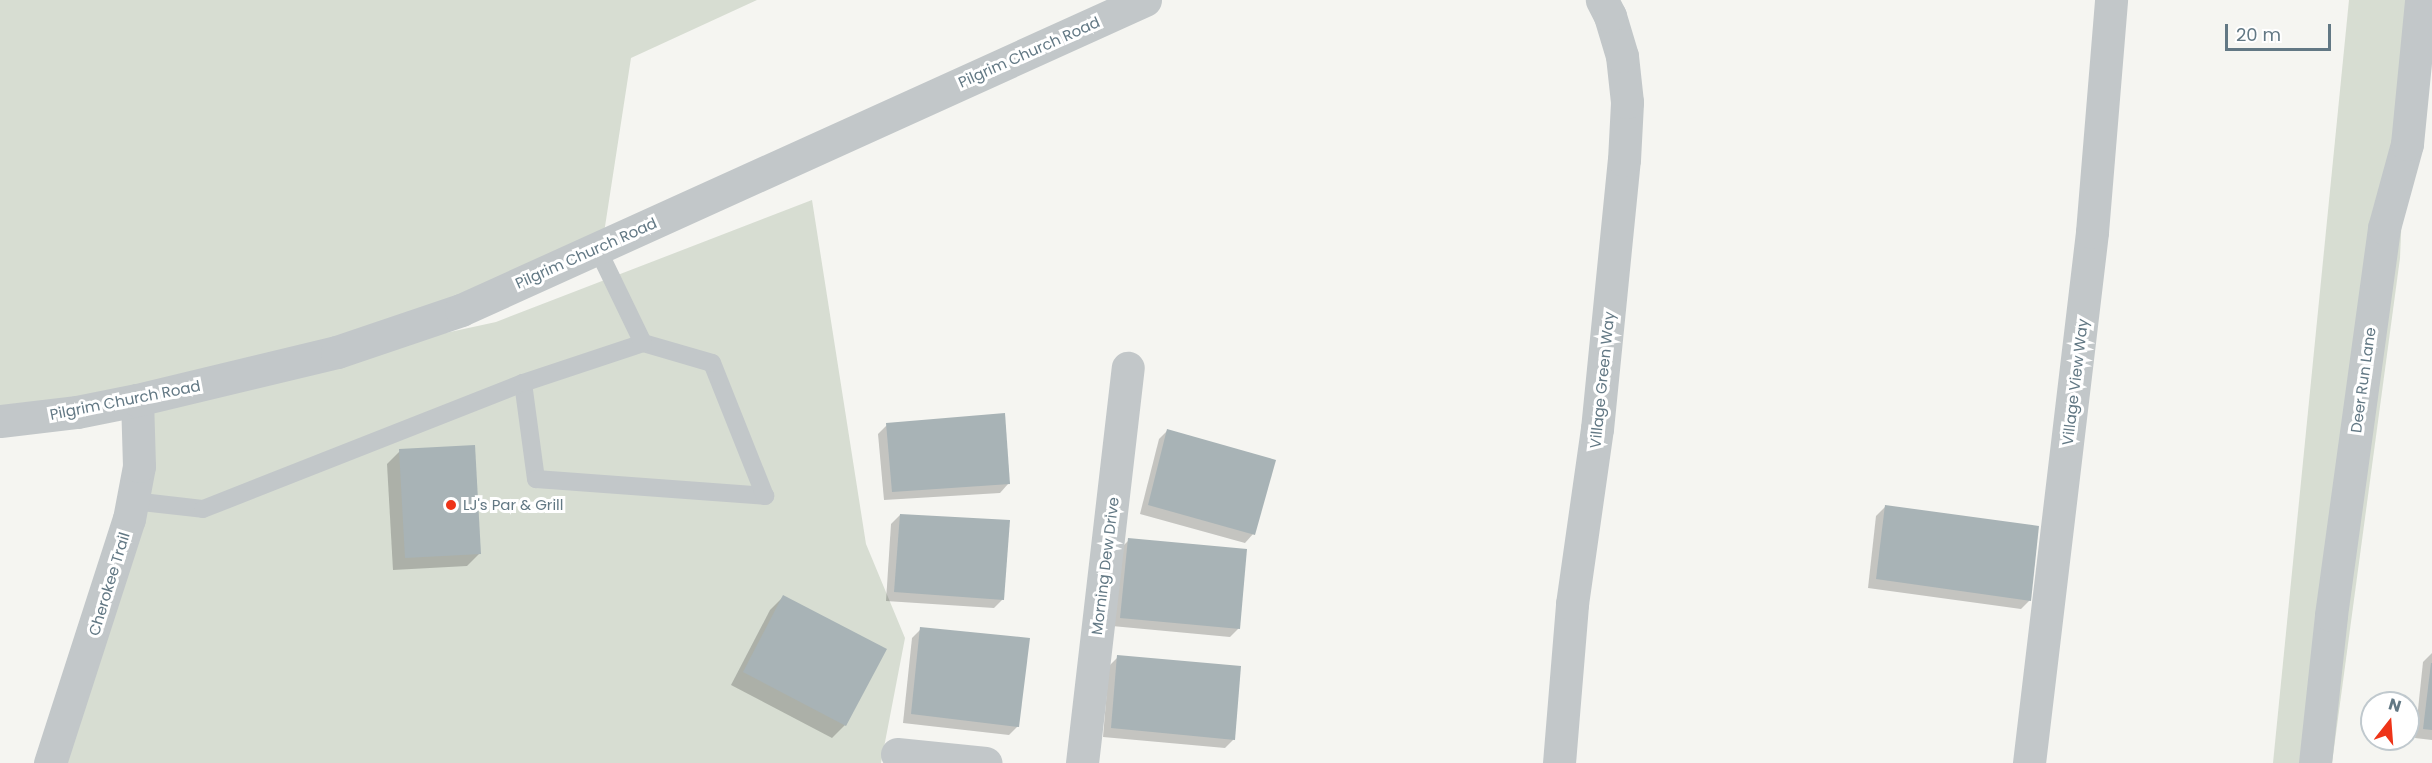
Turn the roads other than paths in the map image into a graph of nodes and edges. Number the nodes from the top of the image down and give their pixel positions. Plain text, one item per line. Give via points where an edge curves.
1 (1145, 0) edge
2 (1602, 0) edge
3 (2111, 0) edge
4 (2421, 0) edge
5 (597, 248) junction
6 (643, 343) junction
7 (1128, 368) dead end
8 (523, 383) junction
9 (137, 400) junction
10 (0, 421) edge
11 (133, 501) junction
12 (897, 754) dead end
13 (50, 763) edge
14 (986, 763) edge
15 (1082, 763) edge
16 (1559, 763) edge
17 (2030, 763) edge
18 (2315, 763) edge

1 - 5 street, Pilgrim Church Road
2 - 16 street, Village Green Way via 1622,56 1627,102 1624,160 1597,429 1572,604
3 - 17 street, Village View Way via 2091,243
4 - 18 street, Deer Run Lane via 2407,144 2384,228
5 - 6 lane
5 - 9 street, Pilgrim Church Road via 461,310 337,352
6 - 8 lane
6 - 8 lane via 712,363 765,496 536,479
7 - 15 street, Morning Dew Drive
8 - 11 lane via 203,508
9 - 10 street, Pilgrim Church Road
9 - 11 street, Cherokee Trail via 139,466
11 - 13 street, Cherokee Trail
12 - 14 street

